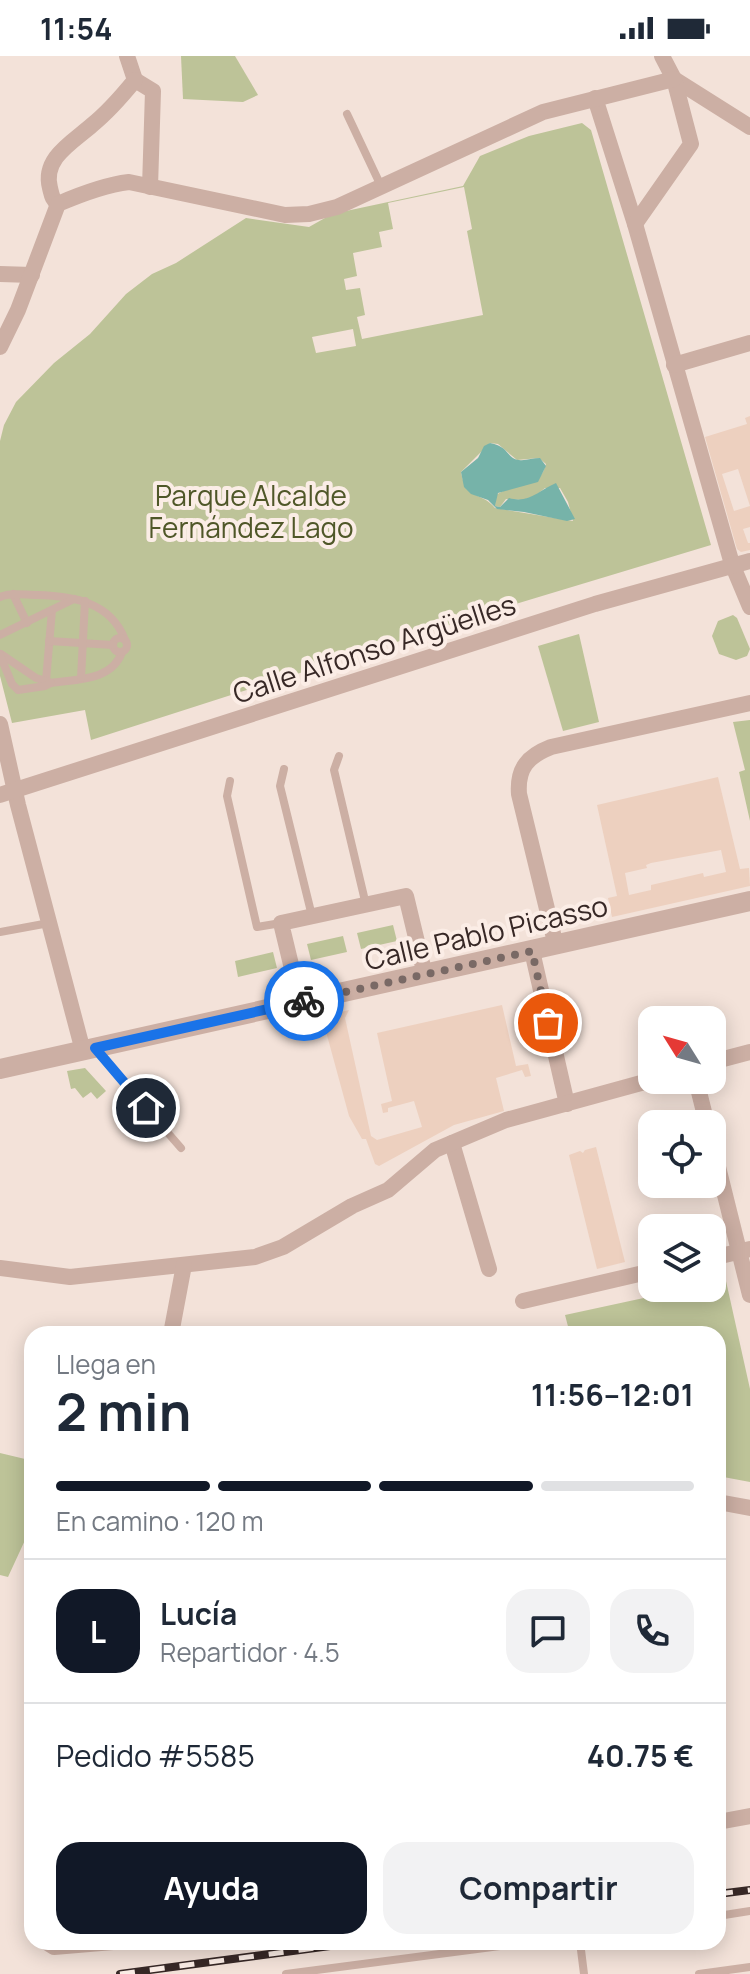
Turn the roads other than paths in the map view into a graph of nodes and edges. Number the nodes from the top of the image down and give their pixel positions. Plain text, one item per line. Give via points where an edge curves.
1 (127, 56) edge
2 (662, 56) edge
3 (674, 79) junction
4 (135, 80) junction
5 (595, 98) junction
6 (347, 114) dead end
7 (747, 122) edge
8 (382, 186) junction
9 (150, 187) junction
10 (58, 204) junction
11 (635, 224) junction
12 (0, 274) edge
13 (32, 275) junction
14 (750, 343) edge
15 (0, 347) edge
16 (674, 365) junction
17 (750, 561) edge
18 (732, 564) junction
19 (13, 594) junction
20 (0, 597) edge
21 (74, 599) junction
22 (85, 601) junction
23 (750, 607) edge
24 (52, 610) junction
25 (27, 623) junction
26 (0, 636) edge
27 (125, 640) junction
28 (49, 641) junction
29 (83, 643) junction
30 (113, 645) junction
31 (122, 652) junction
32 (0, 654) edge
33 (81, 678) junction
34 (49, 682) junction
35 (750, 703) edge
36 (0, 724) edge
37 (339, 756) dead end
38 (284, 769) dead end
39 (230, 781) dead end
40 (8, 793) edge
41 (750, 901) edge
42 (366, 905) junction
43 (312, 917) junction
44 (49, 923) junction
45 (281, 923) junction
46 (0, 932) edge
47 (556, 946) junction
48 (532, 951) junction
49 (425, 975) junction
50 (300, 1002) junction
51 (89, 1049) junction
52 (750, 1052) edge
53 (726, 1058) edge
54 (0, 1069) edge
55 (638, 1084) edge
56 (567, 1104) junction
57 (452, 1143) junction
58 (181, 1148) dead end
59 (726, 1190) edge
60 (744, 1250) edge
61 (184, 1265) junction
62 (0, 1268) edge
63 (489, 1269) dead end
64 (638, 1274) edge
65 (750, 1295) edge
66 (523, 1301) dead end
67 (173, 1326) edge
68 (726, 1504) edge
69 (750, 1508) edge
70 (750, 1816) edge
71 (726, 1820) edge
72 (750, 1911) edge
73 (726, 1915) edge
74 (470, 1950) edge
75 (581, 1950) edge
76 (750, 1967) edge
77 (286, 1974) edge
78 (584, 1974) edge
79 (699, 1974) edge

1 - 4 street
2 - 3 street
3 - 5 street
3 - 7 street
3 - 11 street via 691,144
4 - 9 street via 153,91
4 - 10 street via 54,160 48,182
5 - 8 street via 543,112
5 - 11 street
6 - 8 lane
8 - 9 street via 337,207 285,215
9 - 10 street via 109,185
10 - 13 street
11 - 16 street
12 - 13 street
13 - 15 street
14 - 16 street
16 - 18 street
17 - 18 street, Calle Alfonso Argüelles
18 - 23 street
18 - 40 street, Calle Alfonso Argüelles
19 - 20 lane
19 - 21 lane
19 - 25 lane
21 - 22 lane
21 - 24 lane
22 - 27 lane via 118,623
22 - 29 lane
24 - 25 lane
24 - 28 lane
25 - 26 lane
27 - 30 lane
27 - 31 lane
28 - 29 lane
28 - 34 lane
29 - 30 lane
29 - 33 lane
30 - 31 lane
31 - 33 lane via 112,668
32 - 34 lane
32 - 34 lane via 18,690
33 - 34 lane
35 - 47 street via 551,747 526,762 519,794
36 - 40 street
37 - 42 lane via 334,770
38 - 43 lane via 280,786
39 - 45 lane via 227,796 257,927
40 - 44 street
41 - 47 street, Calle Pablo Picasso
42 - 43 street
42 - 49 street via 406,896
43 - 45 street
44 - 46 lane
44 - 51 street
45 - 50 street
47 - 48 street, Calle Pablo Picasso
48 - 49 street, Calle Pablo Picasso
48 - 56 street
49 - 50 street, Calle Pablo Picasso
50 - 51 street, Calle Pablo Picasso
51 - 54 street, Calle Pablo Picasso
51 - 58 lane
52 - 53 street
55 - 56 street
56 - 57 street via 506,1120
57 - 61 street via 435,1150 388,1190 283,1247 255,1257
57 - 63 street
59 - 60 street
60 - 65 street
61 - 62 street via 70,1277
61 - 67 street
64 - 66 street
68 - 69 street
70 - 71 street
72 - 73 lane
74 - 77 lane
75 - 78 lane
76 - 79 lane

